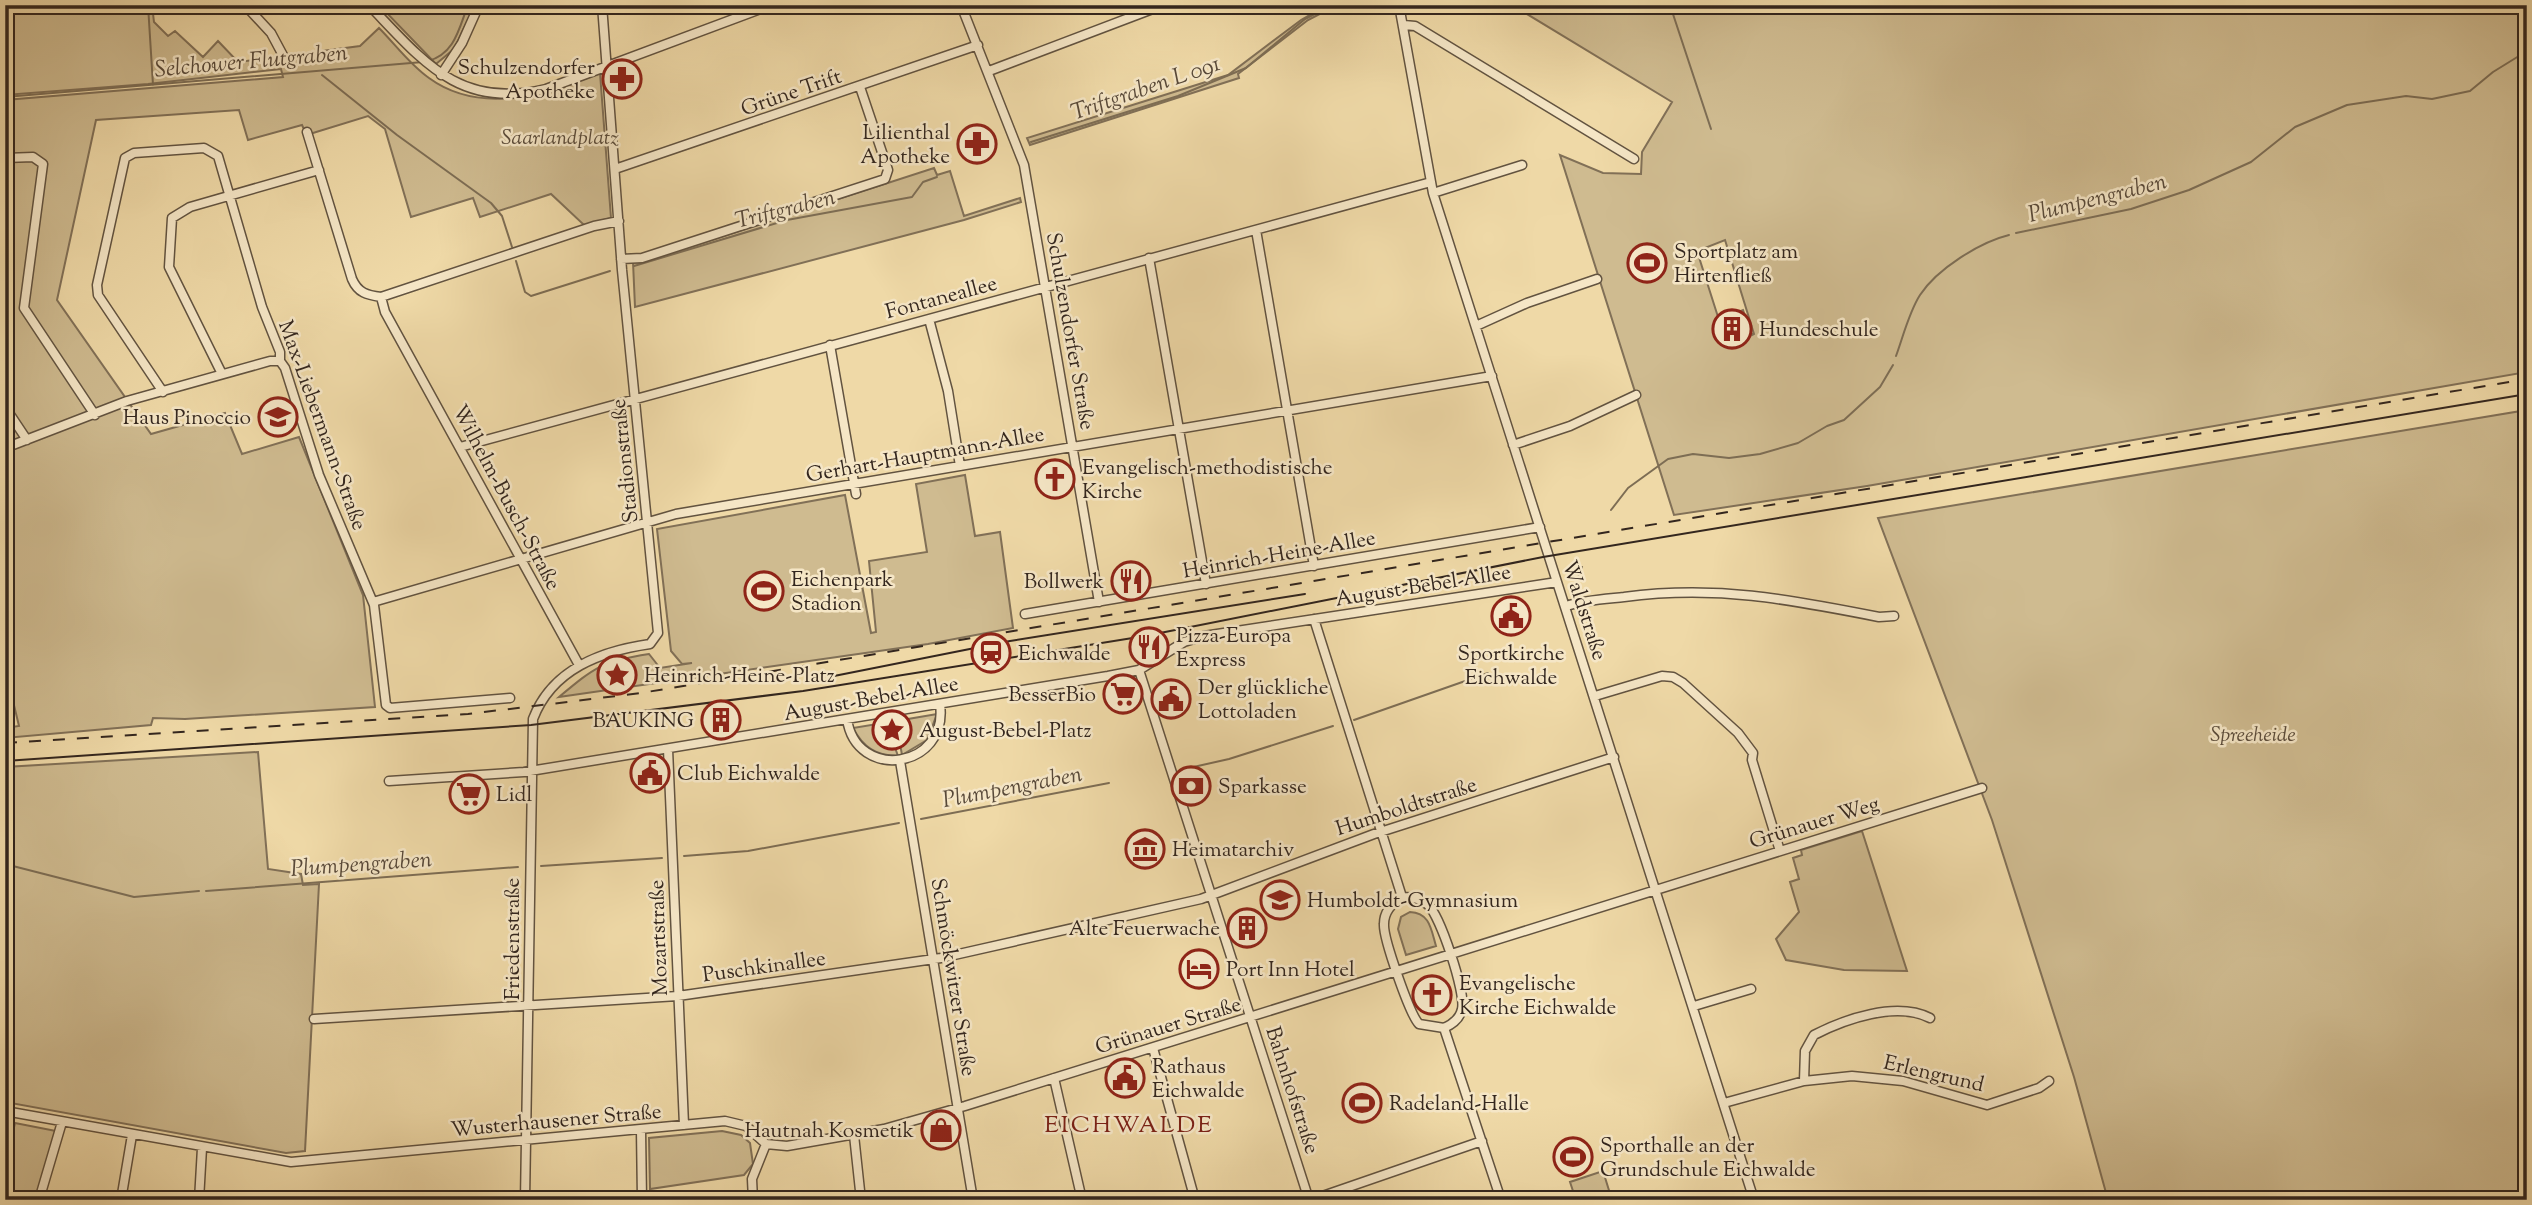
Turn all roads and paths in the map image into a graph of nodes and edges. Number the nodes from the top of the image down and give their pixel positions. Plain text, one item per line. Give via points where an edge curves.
1 (245, 5) edge
2 (369, 5) edge
3 (479, 5) edge
4 (602, 5) edge
5 (771, 5) edge
6 (961, 5) edge
7 (1163, 5) edge
8 (1399, 5) edge
9 (1404, 25) junction
10 (978, 45) junction
11 (286, 61) dead end
12 (607, 67) junction
13 (989, 71) junction
14 (441, 75) junction
15 (860, 87) junction
16 (307, 132) dead end
17 (5, 158) edge
18 (1634, 159) dead end
19 (1522, 165) dead end
20 (615, 169) junction
21 (319, 170) junction
22 (1431, 181) junction
23 (1433, 192) junction
24 (229, 196) junction
25 (619, 221) junction
26 (1256, 230) junction
27 (1149, 258) junction
28 (621, 259) junction
29 (1597, 279) dead end
30 (1046, 287) junction
31 (381, 297) junction
32 (929, 319) junction
33 (1476, 326) junction
34 (830, 345) junction
35 (280, 361) junction
36 (222, 374) junction
37 (1492, 376) junction
38 (163, 392) junction
39 (1636, 395) dead end
40 (635, 398) junction
41 (5, 407) edge
42 (1289, 411) junction
43 (95, 415) junction
44 (1180, 429) junction
45 (27, 440) junction
46 (1513, 445) junction
47 (5, 447) edge
48 (460, 447) junction
49 (1072, 447) junction
50 (960, 466) junction
51 (855, 484) junction
52 (856, 494) dead end
53 (647, 522) junction
54 (1540, 527) junction
55 (521, 559) junction
56 (1314, 566) junction
57 (1558, 582) junction
58 (1206, 584) junction
59 (373, 601) junction
60 (1099, 602) junction
61 (1566, 606) junction
62 (1025, 614) dead end
63 (1894, 616) dead end
64 (1314, 619) junction
65 (579, 665) junction
66 (1139, 670) junction
67 (1595, 696) junction
68 (510, 698) dead end
69 (940, 704) junction
70 (847, 719) junction
71 (668, 749) junction
72 (1614, 757) junction
73 (900, 761) junction
74 (531, 771) junction
75 (389, 781) dead end
76 (1982, 788) dead end
77 (1381, 832) junction
78 (1780, 851) junction
79 (1657, 890) junction
80 (1212, 896) junction
81 (1402, 897) junction
82 (1450, 955) junction
83 (934, 960) junction
84 (1398, 972) junction
85 (1751, 989) dead end
86 (678, 996) junction
87 (529, 1006) junction
88 (1694, 1006) junction
89 (1252, 1018) junction
90 (1930, 1018) dead end
91 (314, 1019) dead end
92 (1444, 1028) junction
93 (1153, 1048) junction
94 (1055, 1078) junction
95 (2049, 1080) dead end
96 (1804, 1081) junction
97 (1724, 1103) junction
98 (958, 1108) junction
99 (5, 1111) edge
100 (62, 1122) junction
101 (684, 1125) junction
102 (641, 1129) junction
103 (132, 1135) junction
104 (853, 1135) junction
105 (527, 1141) junction
106 (1482, 1141) junction
107 (766, 1144) junction
108 (202, 1148) junction
109 (527, 1197) edge
110 (39, 1200) edge
111 (121, 1200) edge
112 (199, 1200) edge
113 (642, 1200) edge
114 (753, 1200) edge
115 (861, 1200) edge
116 (973, 1200) edge
117 (1082, 1200) edge
118 (1195, 1200) edge
119 (1310, 1200) edge
120 (1501, 1200) edge
121 (1754, 1200) edge

1 - 11 street via 271,33
2 - 14 street
3 - 14 street
4 - 12 street, Stadionstraße
5 - 12 street
6 - 10 street, Schulzendorfer Straße
7 - 13 street
8 - 9 street, Waldstraße
9 - 18 street via 1415,26
9 - 22 street, Waldstraße
10 - 13 street, Schulzendorfer Straße
10 - 15 street, Grüne Trift
12 - 14 street via 544,90 512,94 478,90
12 - 20 street, Stadionstraße
13 - 30 street, Schulzendorfer Straße via 1020,150
15 - 20 street, Grüne Trift
15 - 28 street via 888,170 885,179 642,258
16 - 21 street
17 - 43 street via 33,157 43,164 23,308
19 - 23 street
20 - 25 street, Stadionstraße
21 - 24 street
21 - 31 street via 355,286
22 - 23 street, Waldstraße
22 - 26 street, Fontaneallee
23 - 33 street, Waldstraße
24 - 35 street, Max-Liebermann-Straße via 262,307 281,352
24 - 36 street via 175,214 170,223 171,271
24 - 38 street, Max-Liebermann-Straße via 218,156 210,149 134,153 122,162 96,290
25 - 28 street, Stadionstraße
25 - 31 street
26 - 27 street, Fontaneallee
26 - 42 street
27 - 30 street, Fontaneallee
27 - 44 street
28 - 40 street, Stadionstraße
29 - 33 street
30 - 32 street, Fontaneallee
30 - 49 street, Schulzendorfer Straße
31 - 48 street, Wilhelm-Busch-Straße
32 - 34 street, Fontaneallee
32 - 50 street via 948,391
33 - 37 street, Waldstraße
34 - 40 street, Fontaneallee
34 - 51 street
35 - 36 street
35 - 59 street, Max-Liebermann-Straße via 319,475
36 - 38 street
37 - 42 street, Gerhart-Hauptmann-Allee
37 - 46 street, Waldstraße
38 - 43 street
39 - 46 street
40 - 48 street, Fontaneallee
40 - 53 street, Stadionstraße
41 - 45 street
42 - 44 street, Gerhart-Hauptmann-Allee
42 - 56 street
43 - 45 street
44 - 49 street, Gerhart-Hauptmann-Allee
44 - 58 street
45 - 47 street
46 - 54 street, Waldstraße
48 - 55 street, Wilhelm-Busch-Straße
49 - 50 street, Gerhart-Hauptmann-Allee
49 - 60 street, Schulzendorfer Straße
50 - 51 street, Gerhart-Hauptmann-Allee
51 - 52 street
51 - 53 street, Gerhart-Hauptmann-Allee
53 - 55 street, Gerhart-Hauptmann-Allee
53 - 65 street, Stadionstraße via 658,633 649,644 604,652
54 - 56 street, Heinrich-Heine-Allee
54 - 57 street, Waldstraße
55 - 59 street, Gerhart-Hauptmann-Allee
55 - 65 street, Wilhelm-Busch-Straße
56 - 58 street, Heinrich-Heine-Allee
57 - 61 street, Waldstraße
57 - 64 street, August-Bebel-Allee
58 - 60 street, Heinrich-Heine-Allee
59 - 68 street, Max-Liebermann-Straße via 387,706
60 - 62 street, Heinrich-Heine-Allee
61 - 63 street via 1636,595 1719,591
61 - 67 street, Waldstraße
64 - 66 street, August-Bebel-Allee via 1194,638
64 - 77 street
65 - 74 street, Friedenstraße via 552,691 533,719
66 - 69 street, August-Bebel-Allee
66 - 80 street, Bahnhofstraße
67 - 72 street, Waldstraße
67 - 78 street via 1662,676 1683,683 1738,733 1753,753
69 - 70 street, August-Bebel-Allee
69 - 73 street via 931,742
70 - 71 street, August-Bebel-Allee
70 - 73 street via 849,730 864,750
71 - 74 street, August-Bebel-Allee
71 - 86 street, Mozartstraße
72 - 77 street, Humboldtstraße
72 - 79 street, Waldstraße
73 - 83 street, Schmöckwitzer Straße
74 - 75 street, August-Bebel-Allee
74 - 87 street, Friedenstraße
76 - 78 street, Grünauer Weg
77 - 80 street, Humboldtstraße
77 - 81 street
78 - 79 street, Grünauer Weg
79 - 82 street, Grünauer Straße
79 - 88 street, Waldstraße
80 - 83 street, Puschkinallee
80 - 89 street, Bahnhofstraße
81 - 82 street via 1429,906
81 - 84 street via 1388,909 1383,926
82 - 84 street, Grünauer Straße
82 - 92 street via 1463,1004 1458,1018
83 - 86 street, Puschkinallee
83 - 98 street, Schmöckwitzer Straße
84 - 89 street, Grünauer Straße
84 - 92 street via 1416,1021 1428,1028
85 - 88 street
86 - 87 street, Puschkinallee
86 - 101 street, Mozartstraße
87 - 91 street, Puschkinallee
87 - 105 street, Friedenstraße
88 - 97 street, Waldstraße
89 - 93 street, Grünauer Straße
89 - 119 street, Bahnhofstraße
90 - 96 street via 1920,1013 1883,1013 1814,1035 1805,1051
92 - 106 street
93 - 94 street, Grünauer Straße
93 - 118 street
94 - 98 street, Grünauer Straße
94 - 117 street
95 - 96 street, Erlengrund via 2039,1088 1987,1105 1874,1077
96 - 97 street, Erlengrund
97 - 121 street, Waldstraße
98 - 104 street, Grünauer Straße
98 - 116 street, Schmöckwitzer Straße
99 - 100 street, Wusterhausener Straße
100 - 103 street, Wusterhausener Straße
100 - 110 street
101 - 102 street, Wusterhausener Straße
101 - 107 street, Wusterhausener Straße via 740,1123
102 - 105 street, Wusterhausener Straße
102 - 113 street
103 - 108 street, Wusterhausener Straße
103 - 111 street
104 - 107 street, Grünauer Straße via 787,1146
104 - 115 street
105 - 108 street, Wusterhausener Straße via 273,1161
105 - 109 street, Friedenstraße
106 - 119 street
106 - 120 street
107 - 114 street via 752,1179
108 - 112 street

